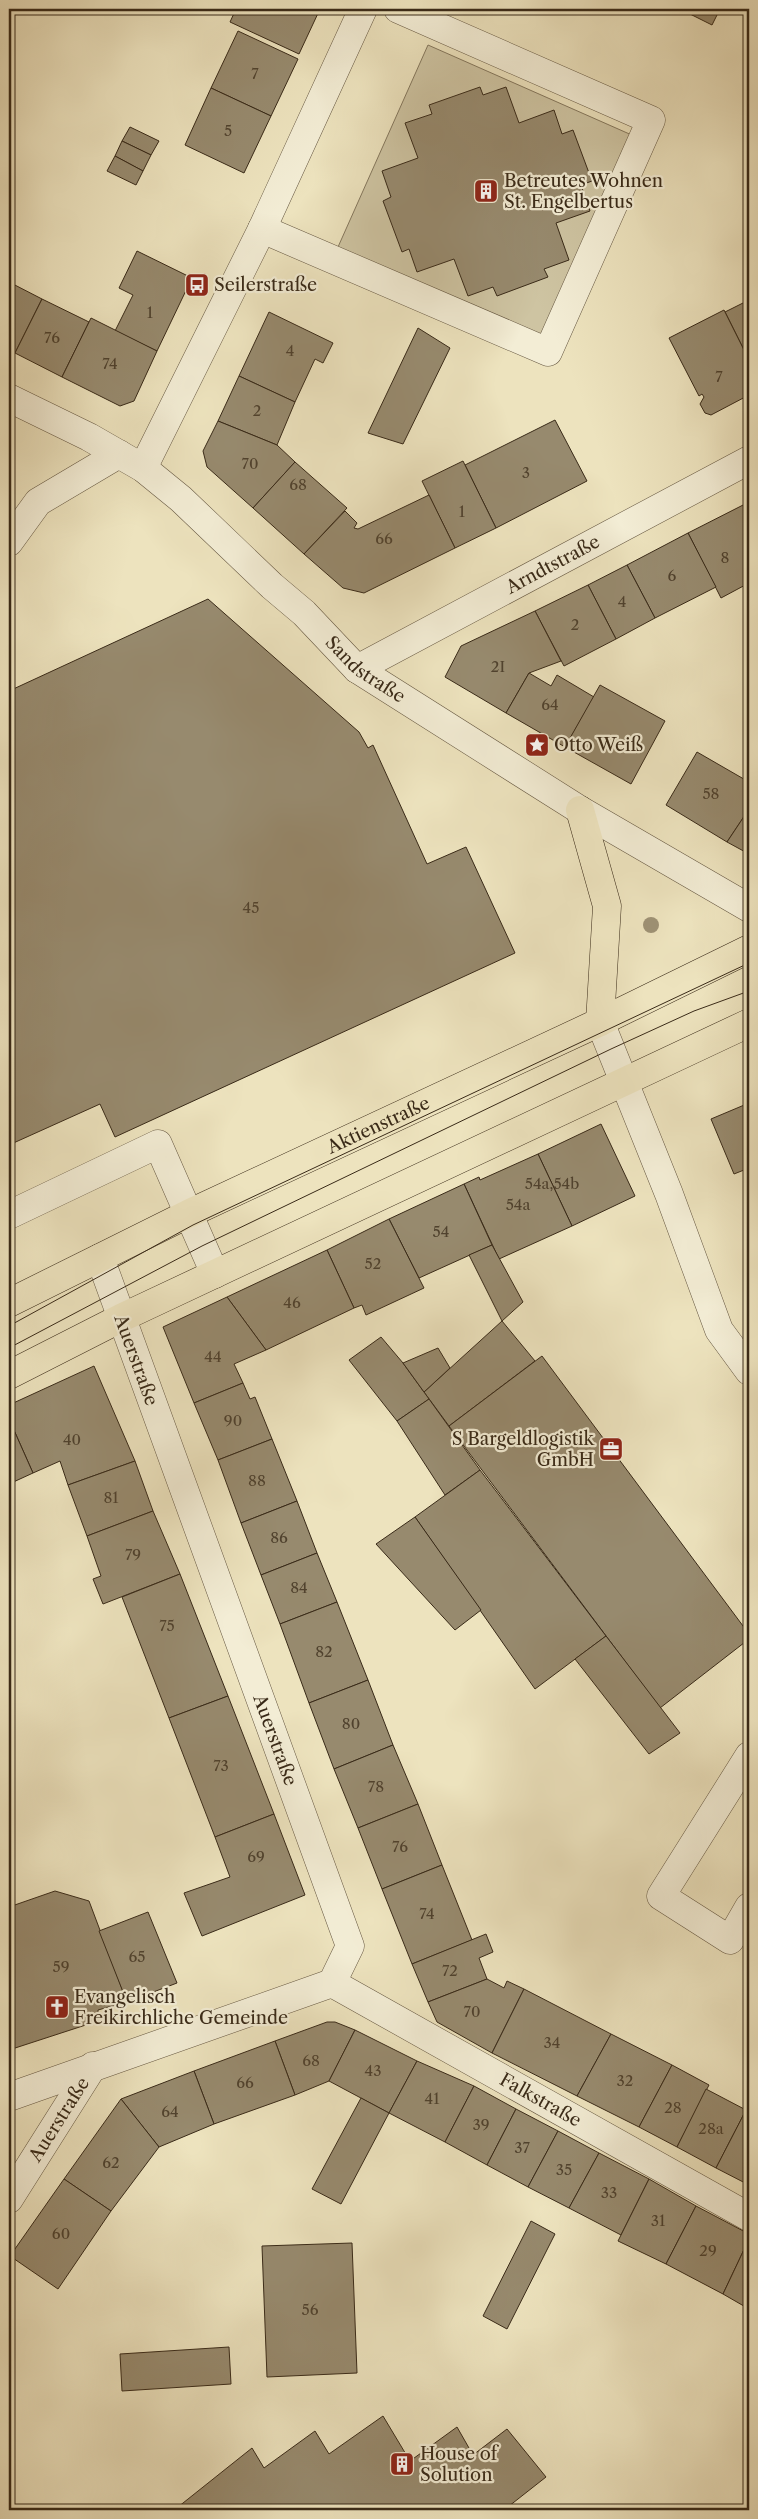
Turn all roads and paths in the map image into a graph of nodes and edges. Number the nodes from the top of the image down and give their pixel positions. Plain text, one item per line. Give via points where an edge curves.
1 (363, 9) edge
2 (398, 9) edge
3 (262, 229) junction
4 (9, 398) edge
5 (119, 454) junction
6 (749, 460) edge
7 (143, 468) junction
8 (9, 542) edge
9 (357, 668) junction
10 (580, 810) junction
11 (749, 908) edge
12 (749, 950) edge
13 (600, 1022) junction
14 (749, 1023) edge
15 (624, 1082) junction
16 (9, 1214) edge
17 (188, 1214) junction
18 (100, 1258) junction
19 (215, 1274) junction
20 (9, 1303) edge
21 (121, 1318) junction
22 (749, 1371) edge
23 (9, 1375) edge
24 (749, 1756) edge
25 (749, 1907) edge
26 (332, 1983) junction
27 (94, 2066) junction
28 (9, 2097) edge
29 (9, 2199) edge
30 (749, 2217) edge

1 - 3 street
2 - 3 street via 651,120 548,352
3 - 7 street
4 - 5 street, Sandstraße
5 - 7 street, Sandstraße
5 - 8 street via 38,502
6 - 9 street, Arndtstraße
7 - 9 street, Sandstraße via 304,613
9 - 10 street, Sandstraße
10 - 11 street, Sandstraße
10 - 13 main road via 607,906
12 - 13 main road, Aktienstraße
13 - 15 street
13 - 17 main road, Aktienstraße
14 - 15 main road
15 - 19 main road
15 - 22 street via 719,1330
16 - 17 street via 158,1144
17 - 18 main road, Aktienstraße
17 - 19 street
18 - 20 main road, Aktienstraße
18 - 21 street, Auerstraße
19 - 21 main road
21 - 23 main road
21 - 26 street, Auerstraße via 350,1946
24 - 25 street via 660,1896 730,1940
26 - 27 street, Auerstraße
26 - 30 street, Falkstraße
27 - 28 street, Auerstraße
27 - 29 street, Auerstraße

